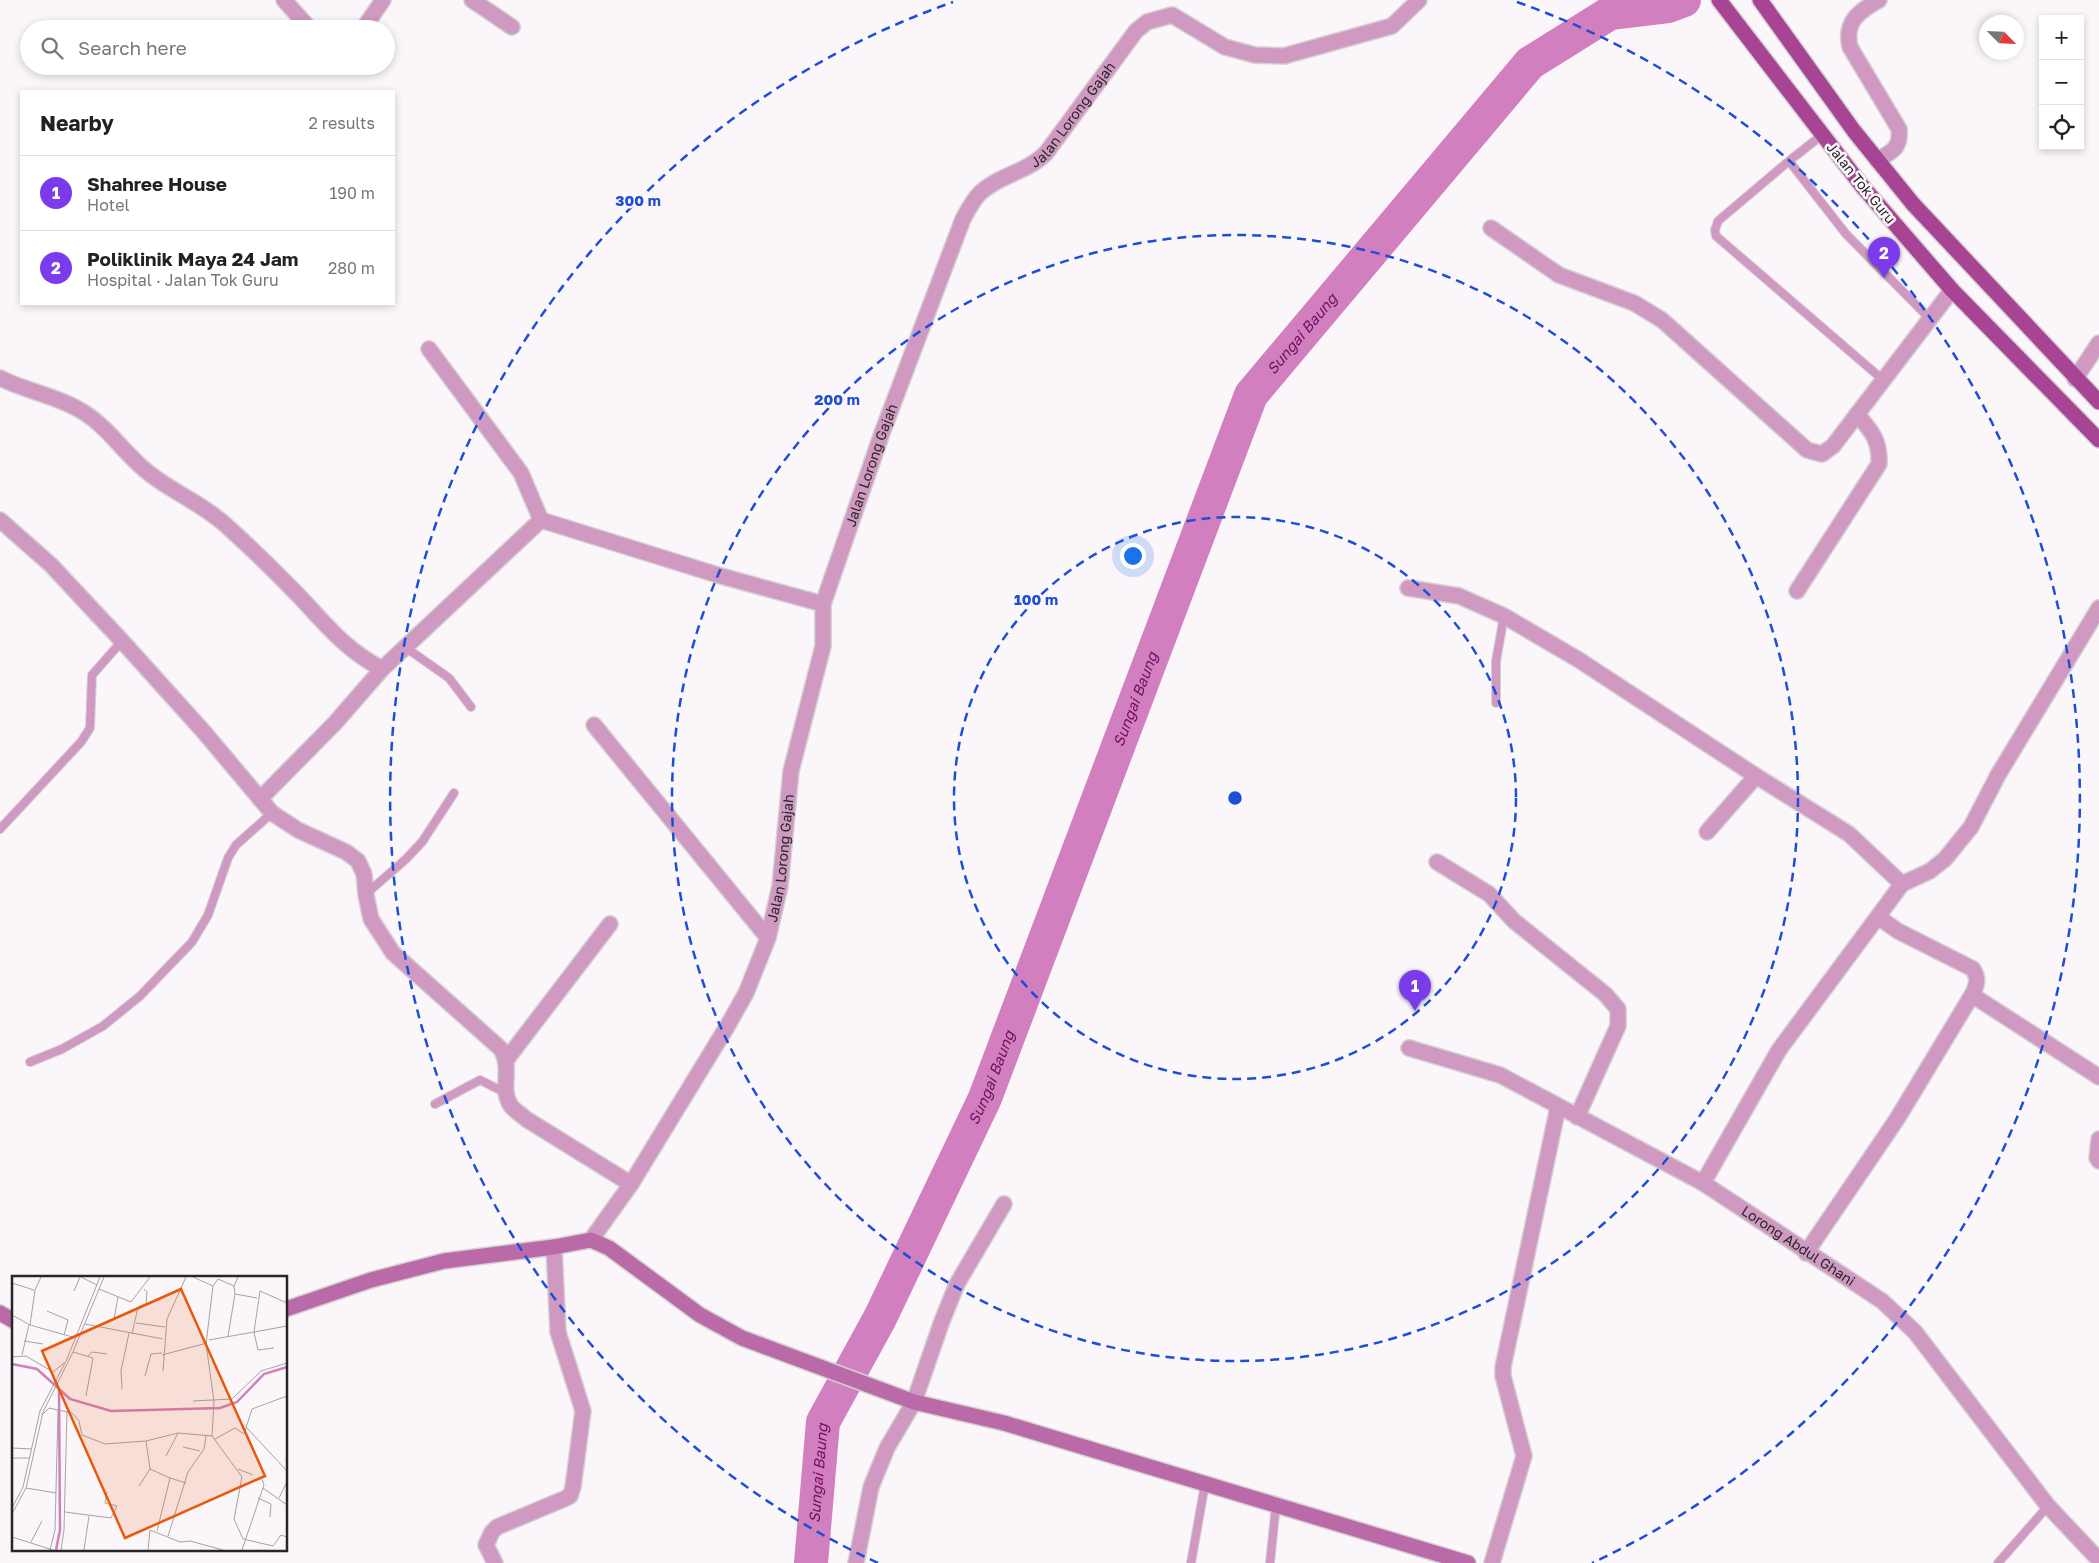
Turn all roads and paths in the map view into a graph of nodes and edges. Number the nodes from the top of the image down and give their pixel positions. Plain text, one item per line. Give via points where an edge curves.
1 (284, 0) edge
2 (383, 0) edge
3 (472, 0) edge
4 (1419, 0) edge
5 (1719, 0) edge
6 (1760, 0) edge
7 (1879, 0) edge
8 (302, 20) edge
9 (369, 20) edge
10 (512, 28) dead end
11 (1822, 134) junction
12 (1877, 160) junction
13 (1789, 161) junction
14 (1491, 228) dead end
15 (1952, 290) junction
16 (1929, 318) junction
17 (2099, 343) edge
18 (429, 349) dead end
19 (0, 378) edge
20 (1882, 379) junction
21 (2075, 379) junction
22 (2099, 402) edge
23 (1857, 414) junction
24 (2099, 440) edge
25 (0, 520) edge
26 (541, 520) junction
27 (1408, 588) dead end
28 (1798, 591) dead end
29 (823, 604) junction
30 (2099, 608) edge
31 (1504, 616) junction
32 (122, 641) junction
33 (405, 647) junction
34 (382, 669) junction
35 (1496, 703) dead end
36 (471, 707) dead end
37 (594, 725) dead end
38 (1756, 776) junction
39 (454, 793) dead end
40 (260, 799) junction
41 (272, 813) junction
42 (0, 829) edge
43 (1707, 832) dead end
44 (1437, 862) dead end
45 (1902, 884) junction
46 (366, 895) junction
47 (1878, 916) junction
48 (610, 924) dead end
49 (768, 938) junction
50 (1972, 995) junction
51 (1409, 1048) dead end
52 (507, 1059) junction
53 (30, 1062) dead end
54 (2099, 1077) edge
55 (506, 1093) junction
56 (434, 1104) dead end
57 (1558, 1106) junction
58 (1577, 1116) junction
59 (2099, 1139) edge
60 (2099, 1161) edge
61 (1703, 1183) junction
62 (631, 1184) junction
63 (1004, 1204) dead end
64 (591, 1240) junction
65 (554, 1248) junction
66 (1806, 1252) junction
67 (288, 1309) edge
68 (0, 1313) edge
69 (12, 1320) edge
70 (914, 1402) junction
71 (1205, 1484) junction
72 (1276, 1505) junction
73 (2048, 1506) junction
74 (2099, 1560) edge
75 (495, 1563) edge
76 (856, 1563) edge
77 (1192, 1563) edge
78 (1270, 1563) edge
79 (1468, 1563) edge
80 (1492, 1563) edge
81 (1998, 1563) edge

1 - 8 street
2 - 9 street
3 - 10 street
4 - 29 street, Jalan Lorong Gajah via 1392,26 1284,56 1255,55 1225,47 1172,15 1147,22 1136,31 1046,153 1037,162 986,188 966,212 882,433
5 - 11 main road, Jalan Tok Guru
6 - 12 main road, Jalan Tok Guru
7 - 12 street via 1854,18 1847,35 1850,47 1899,129 1900,140 1896,150
11 - 13 lane
11 - 15 main road, Jalan Tok Guru via 1862,186
12 - 21 main road, Jalan Tok Guru via 1913,204
13 - 16 lane via 1846,234
13 - 20 lane via 1718,221 1714,230 1716,236
14 - 23 street via 1559,276 1634,303 1662,320 1807,450 1822,454 1834,446
15 - 16 street
15 - 24 main road, Jalan Tok Guru
16 - 20 street
17 - 21 street
18 - 26 street via 521,473
19 - 34 street via 77,408 107,429 144,469 171,489 198,503 227,526 299,595 339,640 358,656
20 - 23 street
21 - 22 main road, Jalan Tok Guru
23 - 28 street via 1873,434 1879,448 1879,464
25 - 32 street via 51,565
26 - 29 street
26 - 33 street
27 - 31 street via 1456,595
29 - 49 street, Jalan Lorong Gajah via 822,646 791,771 780,886
30 - 45 street via 1998,775 1972,827 1930,871
31 - 35 lane via 1496,661
31 - 38 street via 1579,660
32 - 40 street
32 - 42 lane via 92,675 90,728
33 - 34 street
33 - 36 lane via 449,678
34 - 40 street via 335,723
37 - 49 street
38 - 43 street
38 - 45 street via 1849,834
39 - 46 lane via 422,842
40 - 41 street
41 - 46 street via 358,861 364,874
41 - 53 lane via 236,846 228,858 208,915 192,942 140,996 103,1026
44 - 58 street via 1489,894 1514,921 1605,994 1618,1009 1618,1026
45 - 47 street
46 - 52 street via 371,919 393,954 501,1049
47 - 50 street via 1898,931 1973,969 1977,984
47 - 61 street via 1779,1050
48 - 52 street
49 - 62 street, Jalan Lorong Gajah via 746,993
50 - 54 street
50 - 66 street via 1896,1119
51 - 57 street, Lorong Abdul Ghani via 1500,1075
52 - 55 street
55 - 56 lane via 480,1080
55 - 62 street via 512,1106 526,1118
57 - 58 street, Lorong Abdul Ghani
57 - 80 street via 1503,1367 1524,1456
58 - 61 street, Lorong Abdul Ghani
59 - 60 street
61 - 66 street, Lorong Abdul Ghani
62 - 64 street, Jalan Lorong Gajah
63 - 70 street via 957,1284
64 - 65 street
64 - 70 street via 609,1248 700,1315 742,1338
65 - 67 street via 444,1262 372,1280
65 - 75 street via 558,1332 583,1411 573,1487 570,1496 564,1500 497,1527 486,1545
66 - 73 street, Lorong Abdul Ghani via 1903,1318
68 - 69 street
70 - 71 street via 1004,1423
70 - 76 street via 887,1448 871,1487
71 - 72 street
71 - 77 lane
72 - 78 lane
72 - 79 street
73 - 74 street, Lorong Abdul Ghani
73 - 81 lane

